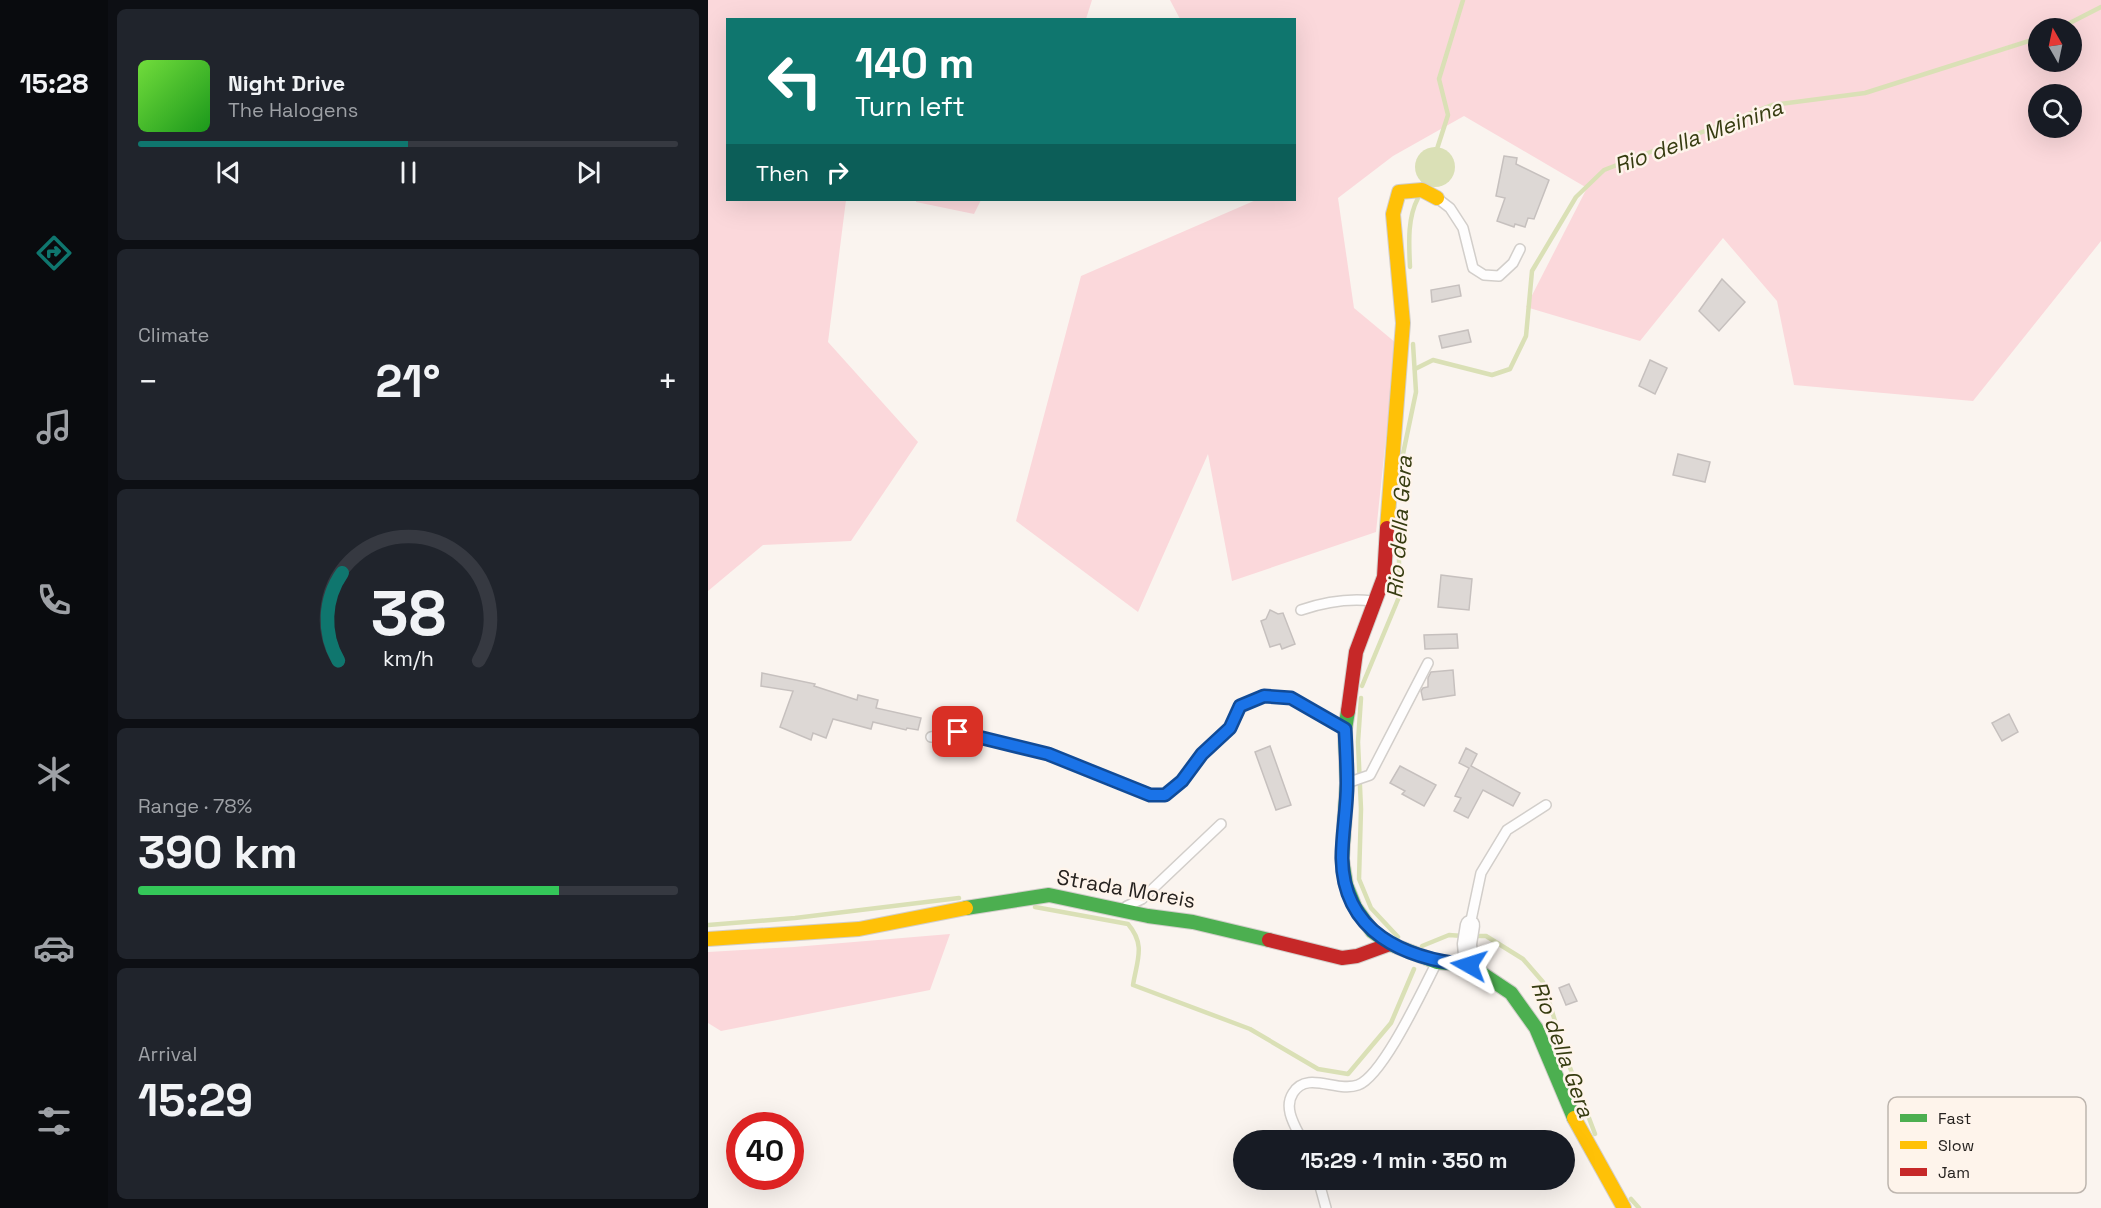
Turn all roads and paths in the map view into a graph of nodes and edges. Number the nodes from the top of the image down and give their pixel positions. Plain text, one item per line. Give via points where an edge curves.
1 (1437, 198) joint
2 (1520, 249) dead end
3 (1376, 601) junction
4 (1301, 610) dead end
5 (1428, 663) dead end
6 (1345, 729) junction
7 (931, 736) dead end
8 (1356, 781) junction
9 (1546, 805) dead end
10 (1221, 824) dead end
11 (1119, 909) junction
12 (1470, 925) joint
13 (708, 939) edge
14 (1390, 944) junction
15 (1437, 962) junction
16 (1469, 965) junction
17 (1297, 1130) edge
18 (1321, 1190) edge
19 (1326, 1208) edge
20 (1624, 1208) edge

1 - 2 lane via 1450,208 1463,228 1473,268 1484,275 1499,276 1513,263
1 - 3 street via 1422,190 1399,192 1393,214 1403,323 1402,357 1393,428 1384,577
3 - 4 lane via 1352,598
3 - 6 street via 1356,652
5 - 8 lane via 1370,775
6 - 7 lane via 1291,698 1264,696 1240,706 1230,728 1165,795 1150,795 1048,754 958,732
6 - 8 street
8 - 14 street via 1342,859 1346,885 1355,908 1372,931
9 - 12 lane via 1507,830 1480,873
10 - 11 lane via 1142,899
11 - 13 street, Strada Moreis via 1049,895 1020,897 859,929
11 - 14 street, Strada Moreis via 1193,922 1342,958
12 - 16 street
14 - 15 street
15 - 16 street
15 - 17 lane via 1374,1074 1358,1085 1341,1088 1311,1082 1294,1091 1289,1100 1290,1114
16 - 20 street via 1511,993 1526,1010 1577,1125
18 - 19 lane

